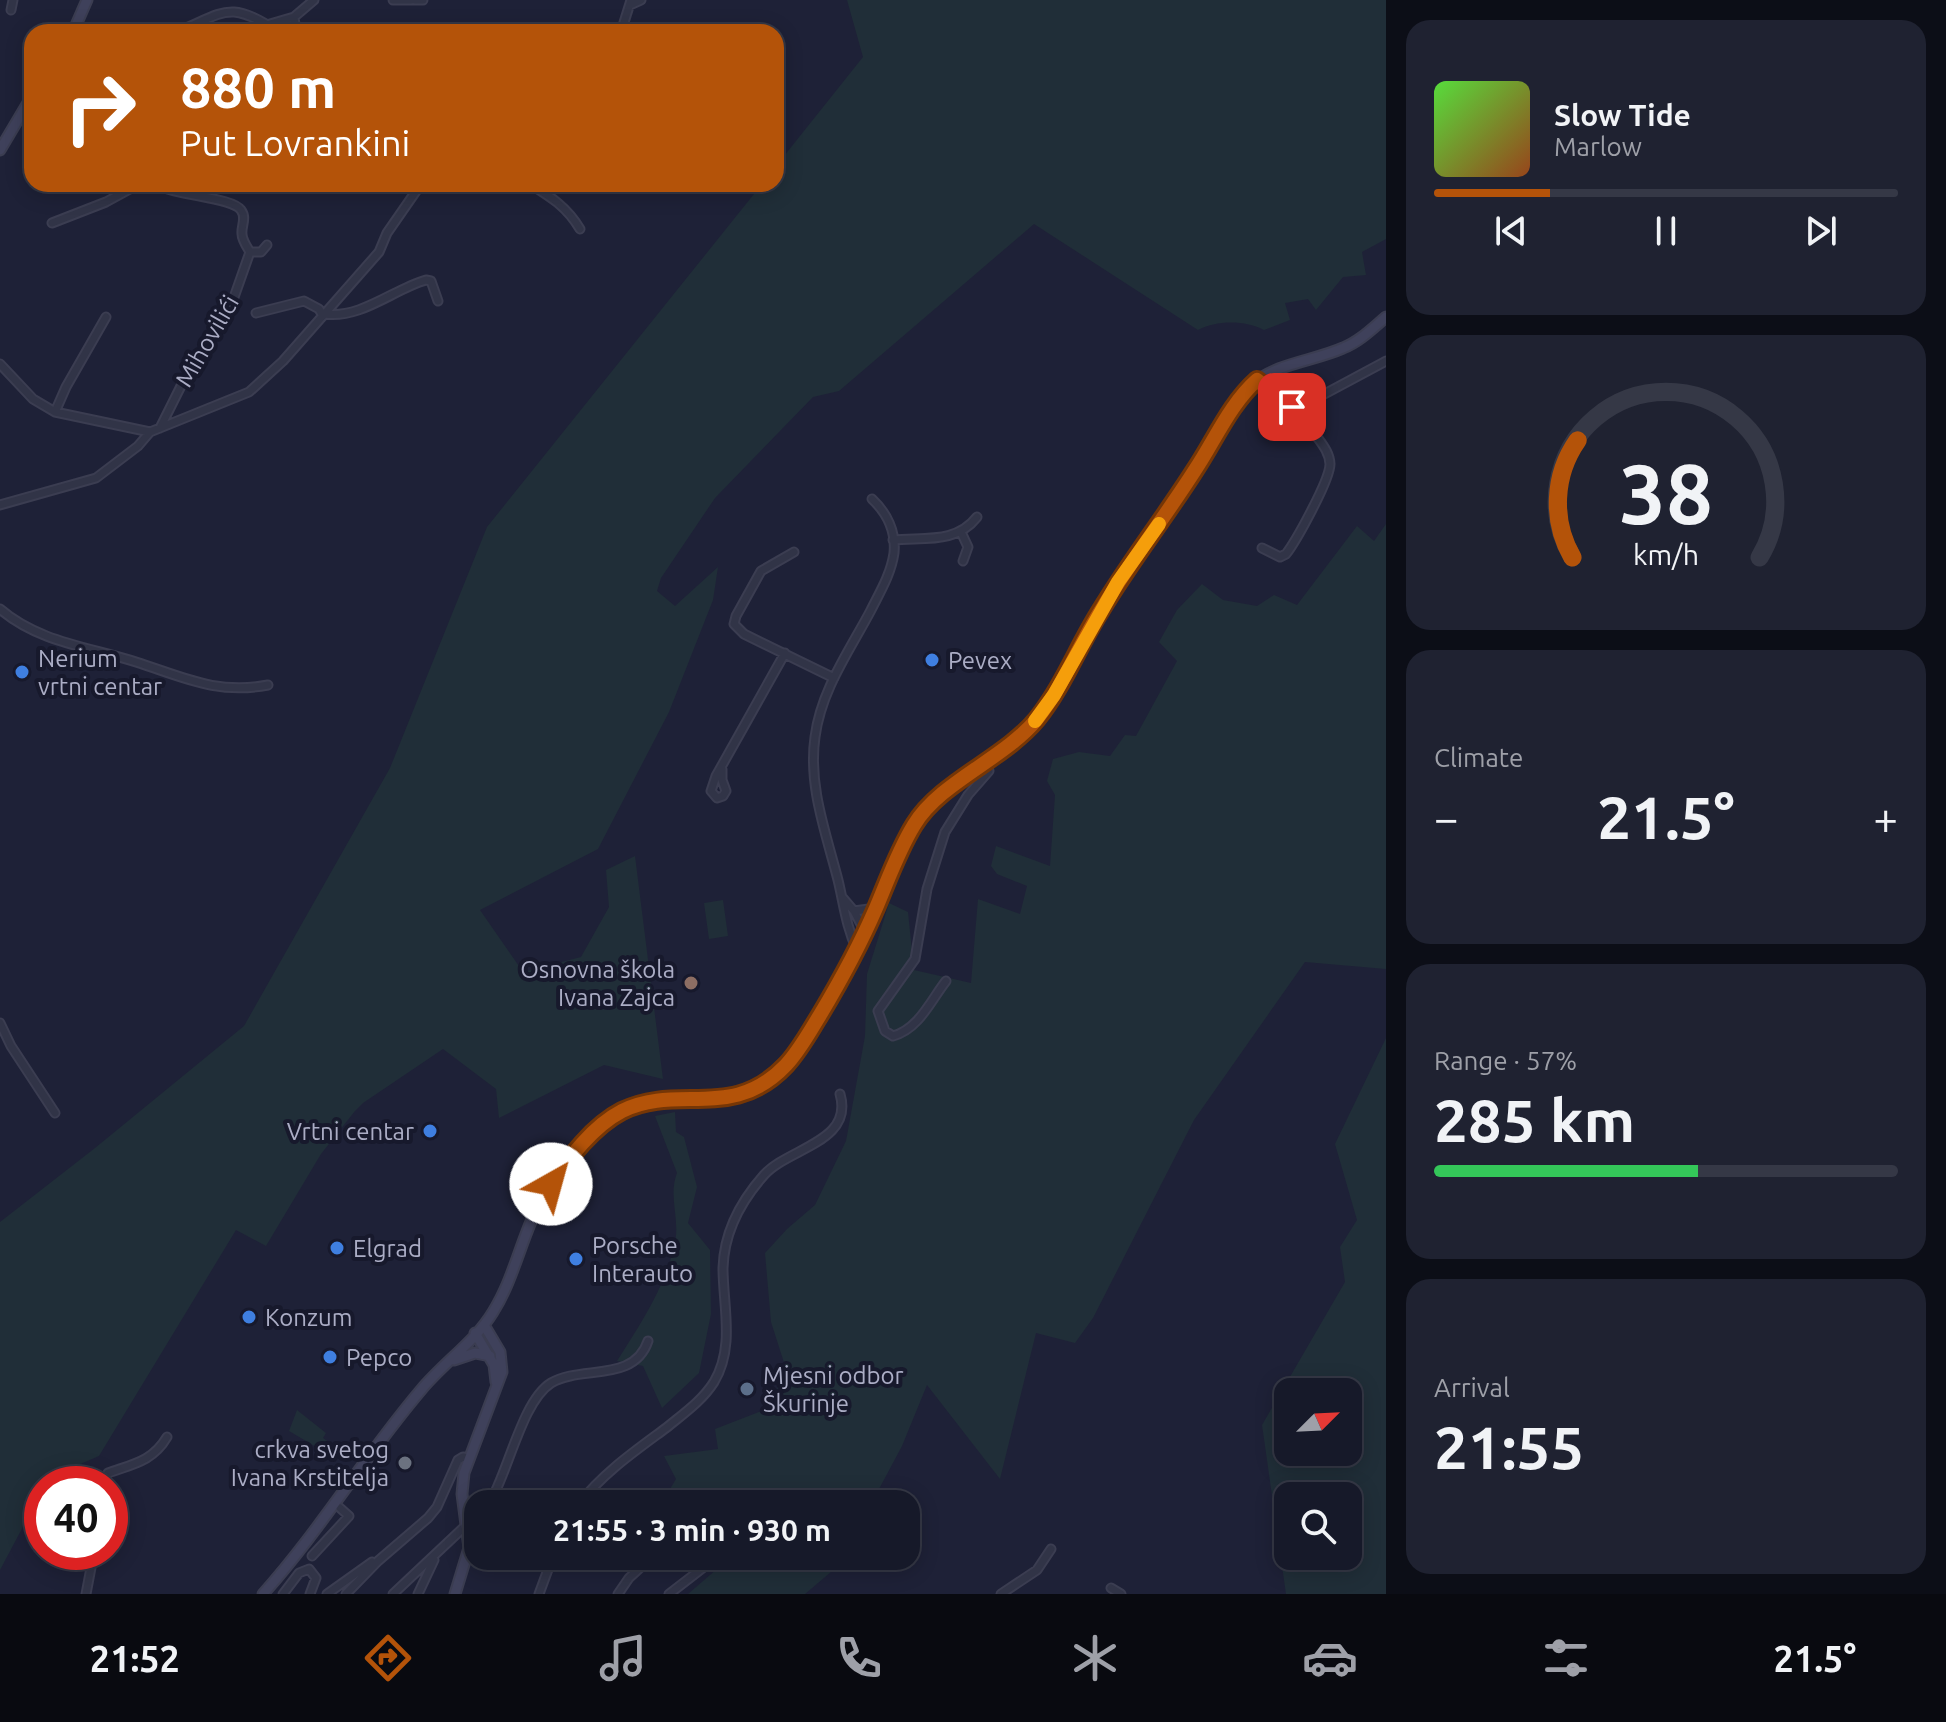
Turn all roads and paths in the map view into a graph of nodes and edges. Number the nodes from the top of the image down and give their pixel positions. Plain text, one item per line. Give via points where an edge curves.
1 (87, 0) edge
2 (314, 0) edge
3 (393, 0) edge
4 (413, 0) edge
5 (423, 0) edge
6 (641, 0) edge
7 (631, 2) edge
8 (294, 17) junction
9 (76, 24) edge
10 (192, 24) edge
11 (270, 24) joint
12 (295, 24) edge
13 (624, 24) edge
14 (24, 110) edge
15 (0, 150) edge
16 (124, 192) edge
17 (178, 192) edge
18 (415, 192) edge
19 (545, 192) edge
20 (52, 223) dead end
21 (580, 229) dead end
22 (267, 245) dead end
23 (250, 252) junction
24 (438, 301) dead end
25 (256, 313) dead end
26 (324, 315) junction
27 (106, 317) dead end
28 (1386, 317) edge
29 (1386, 361) edge
30 (0, 364) edge
31 (1257, 380) junction
32 (1317, 398) junction
33 (55, 412) junction
34 (160, 428) junction
35 (150, 432) junction
36 (872, 499) dead end
37 (0, 505) edge
38 (977, 517) dead end
39 (961, 532) junction
40 (893, 540) junction
41 (1262, 548) dead end
42 (794, 552) dead end
43 (963, 561) dead end
44 (0, 609) edge
45 (785, 653) junction
46 (834, 678) junction
47 (268, 685) dead end
48 (987, 762) junction
49 (722, 769) dead end
50 (842, 897) junction
51 (876, 908) junction
52 (854, 911) junction
53 (865, 932) junction
54 (857, 950) junction
55 (946, 981) dead end
56 (0, 1023) edge
57 (840, 1094) dead end
58 (55, 1113) dead end
59 (484, 1325) junction
60 (475, 1333) junction
61 (648, 1341) dead end
62 (490, 1356) junction
63 (451, 1361) junction
64 (497, 1385) junction
65 (167, 1437) dead end
66 (468, 1458) junction
67 (128, 1466) edge
68 (495, 1490) edge
69 (592, 1490) edge
70 (464, 1506) edge
71 (340, 1508) dead end
72 (464, 1527) edge
73 (321, 1533) dead end
74 (328, 1539) junction
75 (1051, 1549) dead end
76 (437, 1554) junction
77 (312, 1556) dead end
78 (378, 1561) junction
79 (464, 1568) edge
80 (90, 1570) edge
81 (548, 1570) edge
82 (638, 1570) edge
83 (700, 1570) edge
84 (1111, 1588) dead end
85 (88, 1594) edge
86 (263, 1594) edge
87 (283, 1594) edge
88 (310, 1594) edge
89 (327, 1594) edge
90 (346, 1594) edge
91 (393, 1594) edge
92 (418, 1594) edge
93 (455, 1594) edge
94 (539, 1594) edge
95 (618, 1594) edge
96 (669, 1594) edge
97 (1001, 1594) edge
98 (1121, 1594) edge

1 - 9 street
2 - 8 street
3 - 4 street
4 - 5 street
6 - 7 street
7 - 13 street
8 - 11 street
8 - 12 street
10 - 11 street via 235,7
14 - 15 street
16 - 20 street
17 - 23 street, Mihovilići via 234,203 244,217 241,234
18 - 26 street, Mihovilići via 379,252
19 - 21 street via 564,206
22 - 23 street via 261,252
23 - 34 street, Mihovilići via 232,303
24 - 26 street, Mihovilići via 426,280 343,314
25 - 26 street, Mihovilići via 304,301
26 - 34 street, Mihovilići via 249,392
27 - 33 street
28 - 31 street via 1344,348
29 - 32 street
30 - 33 street via 33,399
31 - 32 street via 1289,409 1304,397
31 - 48 street via 1118,582 1054,695 1027,730
32 - 41 street via 1308,419 1328,470 1286,554 1280,557
33 - 35 street
34 - 35 street, Mihovilići
35 - 37 street, Mihovilići via 96,478
36 - 40 street via 886,517
38 - 39 street
39 - 40 street
39 - 43 street via 968,547
40 - 46 street via 886,580
42 - 45 street via 761,571 734,624
44 - 47 street via 33,632 170,676 234,689
45 - 46 street
45 - 49 street
46 - 50 street via 819,716 813,761
48 - 51 street via 916,821
48 - 55 street via 989,771 945,832 927,889 915,959 878,1011 885,1031 893,1036 915,1024
50 - 52 street
50 - 54 street
51 - 52 street
51 - 53 street
52 - 53 street
53 - 54 street
54 - 59 street via 803,1043 768,1081 721,1099 633,1107 586,1141 541,1199 504,1292
56 - 58 street
57 - 69 street via 841,1114 835,1126 824,1139 769,1169 746,1195 731,1225 723,1267 724,1359 714,1382 688,1411
59 - 60 street
59 - 64 street via 503,1362
60 - 62 street
60 - 63 street
61 - 68 street via 642,1355 619,1369 558,1379 545,1387 528,1412
62 - 63 street via 475,1353
62 - 64 street
63 - 86 street via 421,1389 302,1550
64 - 66 street
65 - 67 street via 150,1458
66 - 70 street
66 - 78 street via 458,1460 428,1518
71 - 74 street via 349,1516
72 - 76 street
73 - 74 street
74 - 77 street
75 - 97 street via 1037,1570
76 - 91 street
76 - 92 street
78 - 89 street
78 - 90 street
79 - 93 street
80 - 85 street
81 - 94 street
82 - 95 street
83 - 96 street
84 - 98 street
87 - 88 street via 299,1573 309,1569 316,1578

